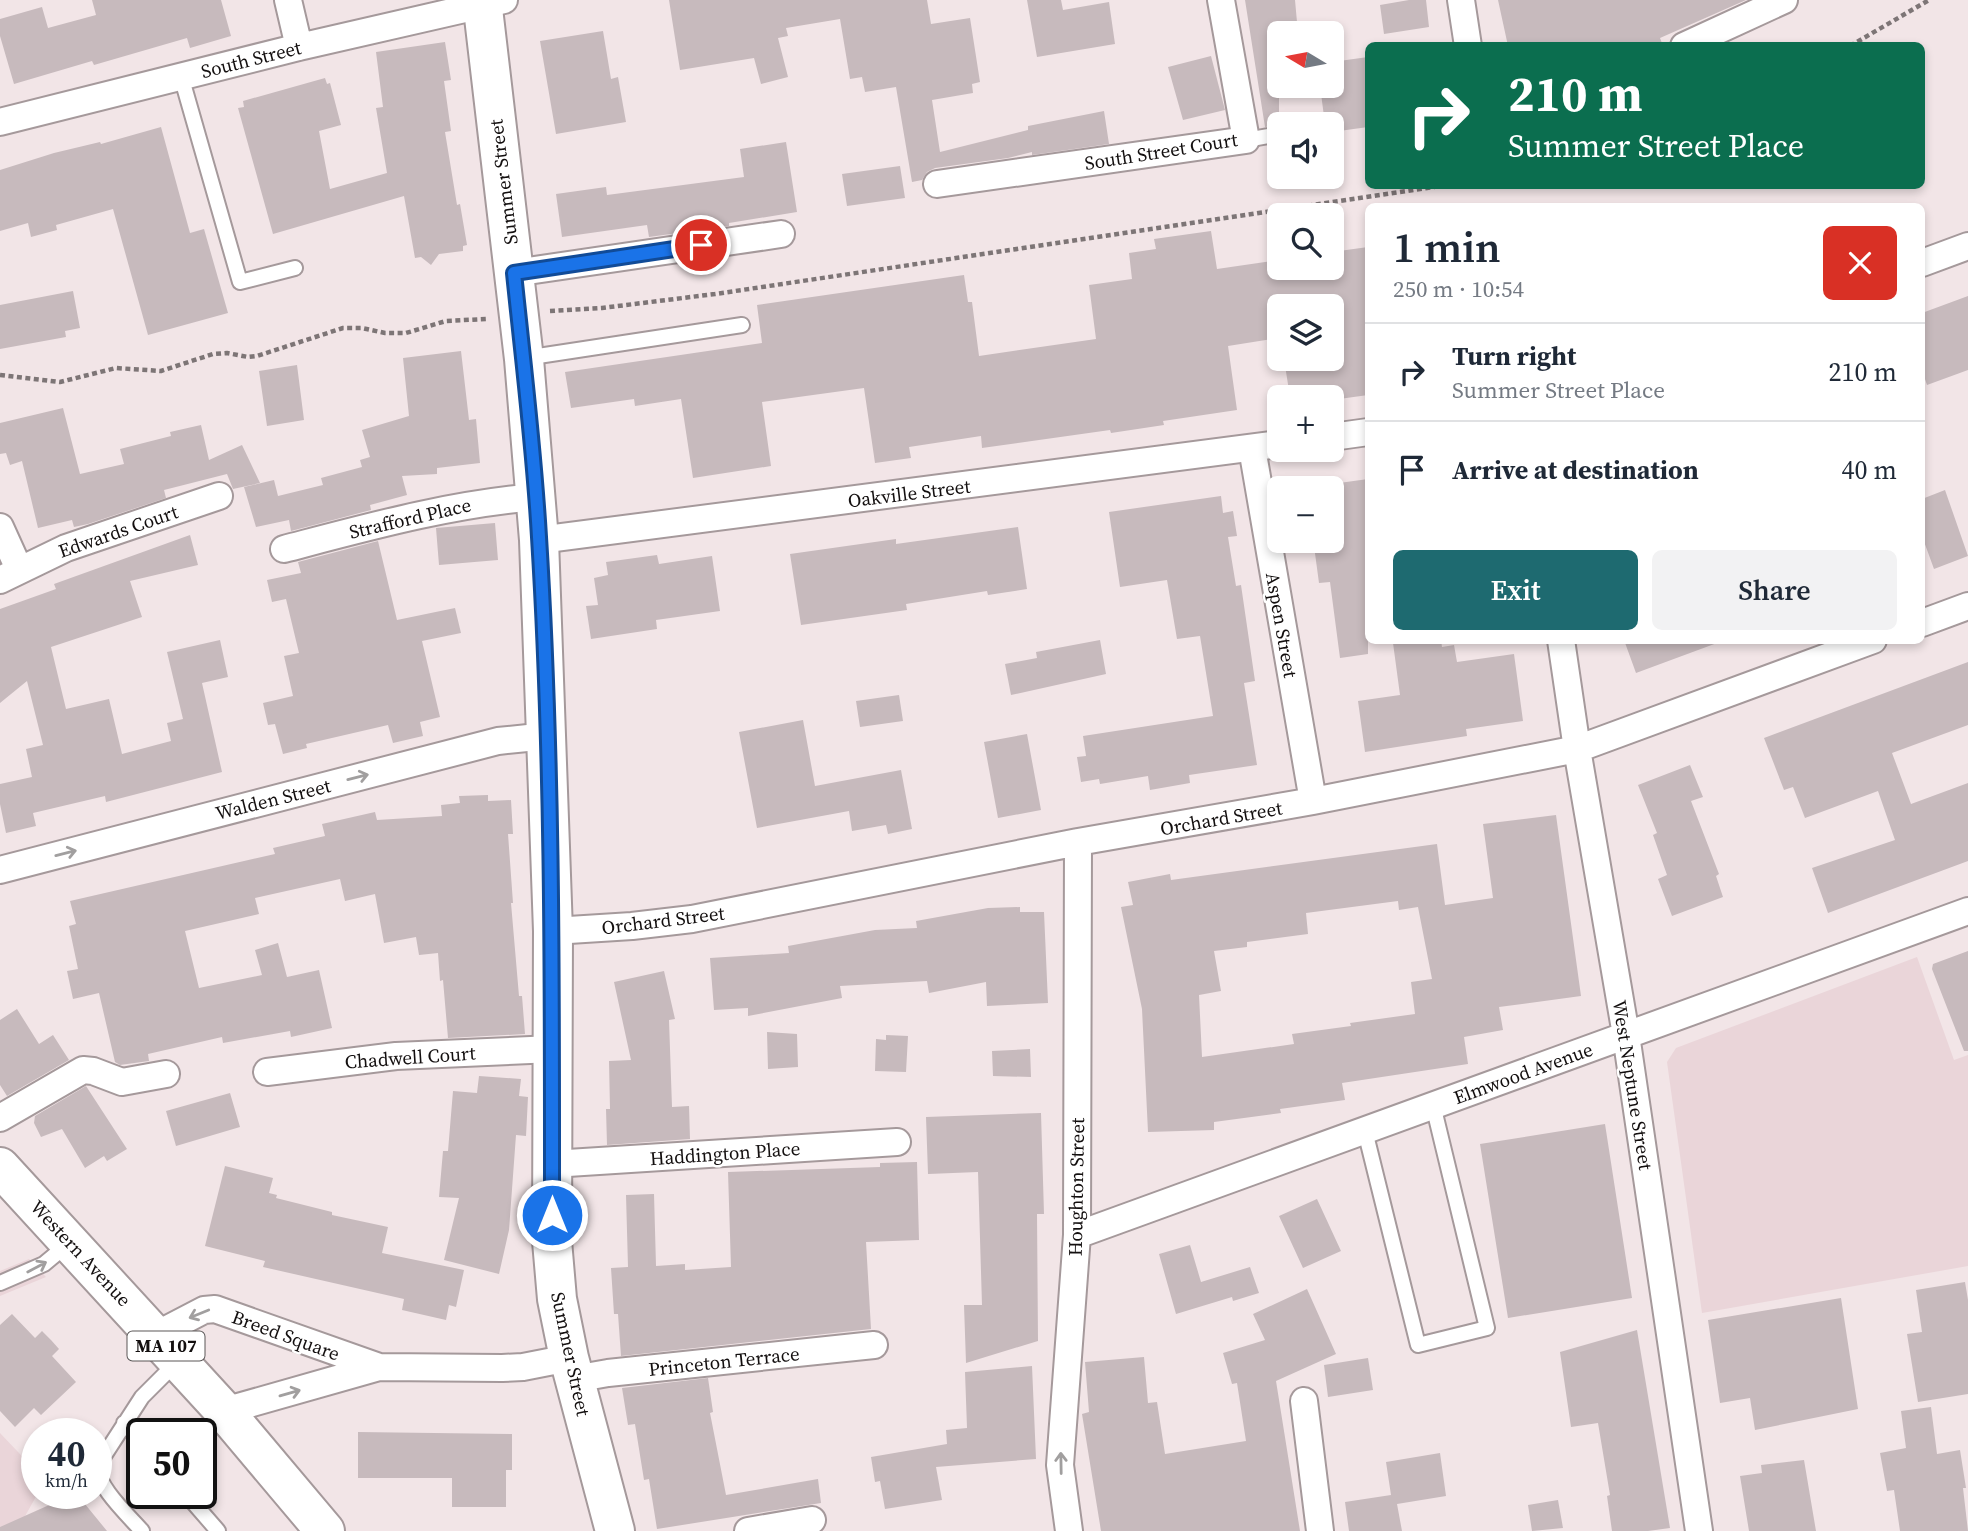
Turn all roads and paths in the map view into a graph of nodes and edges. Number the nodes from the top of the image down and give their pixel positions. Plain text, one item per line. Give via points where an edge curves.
1 (288, 0) edge
2 (1221, 0) edge
3 (1461, 0) edge
4 (1784, 0) edge
5 (1930, 0) edge
6 (489, 2) edge
7 (1467, 42) edge
8 (1693, 42) edge
9 (1857, 42) edge
10 (299, 47) junction
11 (181, 76) junction
12 (0, 121) edge
13 (1267, 136) edge
14 (1246, 140) junction
15 (937, 184) dead end
16 (1420, 189) edge
17 (781, 234) dead end
18 (1968, 246) edge
19 (1925, 262) edge
20 (295, 268) dead end
21 (514, 273) junction
22 (518, 315) junction
23 (742, 325) dead end
24 (524, 359) junction
25 (0, 375) edge
26 (1365, 432) edge
27 (1344, 435) edge
28 (1267, 446) edge
29 (1252, 448) junction
30 (219, 496) dead end
31 (537, 497) junction
32 (0, 527) edge
33 (539, 540) junction
34 (284, 548) dead end
35 (9, 574) edge
36 (1968, 606) edge
37 (1925, 622) edge
38 (1563, 644) edge
39 (1862, 644) edge
40 (547, 736) junction
41 (1577, 749) junction
42 (1313, 802) junction
43 (1078, 842) junction
44 (0, 870) edge
45 (1968, 911) edge
46 (553, 931) junction
47 (1626, 1035) junction
48 (553, 1049) junction
49 (267, 1072) dead end
50 (166, 1074) dead end
51 (1433, 1105) junction
52 (0, 1118) edge
53 (1365, 1131) junction
54 (897, 1142) dead end
55 (552, 1164) junction
56 (0, 1167) edge
57 (1077, 1235) junction
58 (70, 1243) junction
59 (0, 1283) edge
60 (874, 1345) dead end
61 (168, 1348) junction
62 (379, 1367) junction
63 (572, 1369) junction
64 (1304, 1401) dead end
65 (225, 1411) junction
66 (124, 1423) joint
67 (199, 1509) edge
68 (812, 1520) dead end
69 (318, 1529) edge
70 (142, 1531) edge
71 (218, 1531) edge
72 (615, 1531) edge
73 (748, 1531) edge
74 (1069, 1531) edge
75 (1320, 1531) edge
76 (1699, 1531) edge

1 - 10 street
2 - 14 street, South Street Court
3 - 7 street
4 - 8 street
5 - 9 path
6 - 10 street, South Street
6 - 21 main road, Summer Street
10 - 11 street, South Street
11 - 12 street, South Street
11 - 20 lane via 240,282
13 - 14 lane
14 - 15 street, South Street Court
16 - 22 path via 715,294
17 - 21 street
18 - 19 street
21 - 22 main road, Summer Street
22 - 24 main road, Summer Street
22 - 25 path via 446,321 406,333 343,328 257,356 213,354 161,371 120,367 55,382
23 - 24 lane
24 - 31 main road, Summer Street
26 - 27 street
28 - 29 street, Oakville Street
29 - 33 street, Oakville Street
29 - 42 street, Aspen Street
30 - 35 street, Edwards Court via 66,548
31 - 33 main road, Summer Street
31 - 34 street, Strafford Place via 450,507
32 - 35 street, Edwards Court
33 - 40 main road, Summer Street
36 - 37 street
38 - 41 street, West Neptune Street
39 - 41 street, Orchard Street
44 -> 40 street, Walden Street via 498,741
40 - 46 main road, Summer Street
41 - 42 street, Orchard Street
41 - 47 street, West Neptune Street
42 - 43 street, Orchard Street
43 - 46 street, Orchard Street via 692,919
43 - 57 street, Houghton Street
45 - 47 street, Elmwood Avenue
46 - 48 main road, Summer Street
47 - 51 street, Elmwood Avenue
47 - 76 street, West Neptune Street
48 - 49 street, Chadwell Court via 396,1056
48 - 55 main road, Summer Street
50 - 52 street via 121,1082 83,1070
51 - 53 street, Elmwood Avenue
51 - 53 lane via 1488,1328 1418,1345
53 - 57 street, Elmwood Avenue
54 - 55 street, Haddington Place
55 - 63 main road, Summer Street via 556,1288
56 - 58 main road, Western Avenue / MA 107
74 -> 57 street, Houghton Street via 1060,1465
59 -> 58 lane via 44,1264
58 - 61 main road, Western Avenue / MA 107
60 - 63 street, Princeton Terrace via 608,1373
62 -> 61 street, Breed Square via 215,1310 204,1310
61 - 65 main road, Western Avenue / MA 107
61 - 66 lane
62 - 63 street, Breed Square
65 -> 62 street, Breed Square
63 - 72 main road, Summer Street
64 - 75 street
65 - 69 main road, Western Avenue / MA 107
66 - 70 lane via 99,1461 97,1472
67 - 71 lane
68 - 73 street

